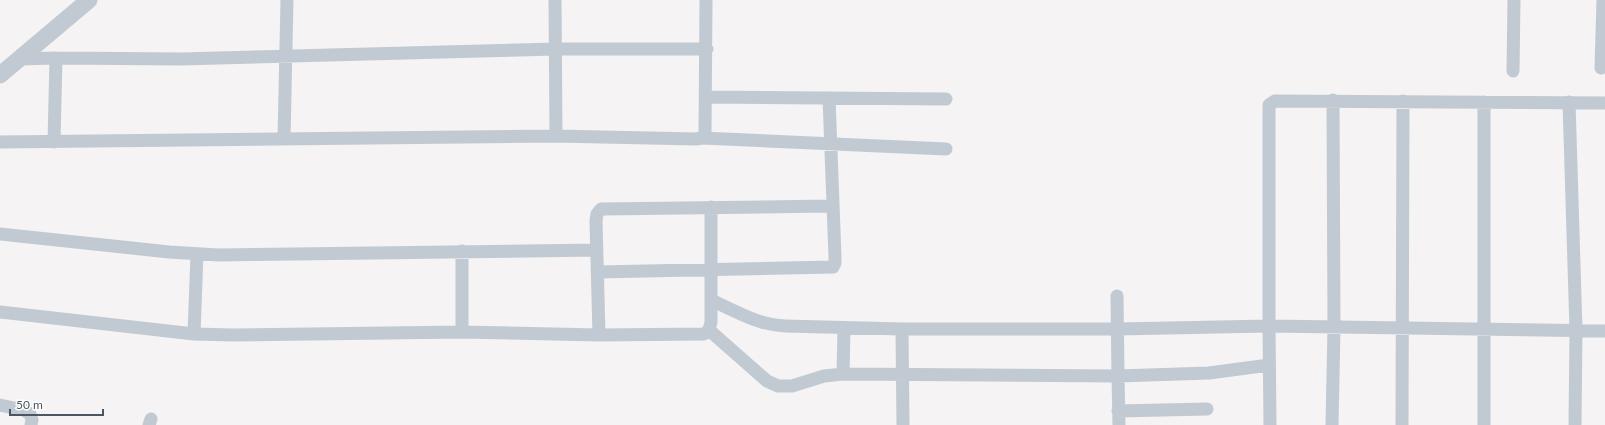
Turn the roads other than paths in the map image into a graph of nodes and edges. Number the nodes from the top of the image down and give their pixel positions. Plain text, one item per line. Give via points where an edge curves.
1 (89, 0) edge
2 (287, 0) edge
3 (555, 0) edge
4 (706, 0) edge
5 (1514, 0) edge
6 (1603, 0) edge
7 (556, 49) junction
8 (707, 49) junction
9 (287, 56) junction
10 (56, 58) junction
11 (18, 59) junction
12 (1601, 68) dead end
13 (1513, 71) dead end
14 (0, 75) edge
15 (706, 97) junction
16 (829, 98) junction
17 (946, 100) dead end
18 (1333, 100) junction
19 (1403, 101) junction
20 (1484, 102) junction
21 (1569, 102) junction
22 (1605, 103) edge
23 (556, 136) junction
24 (702, 138) junction
25 (284, 139) junction
26 (0, 142) edge
27 (54, 142) junction
28 (830, 144) junction
29 (946, 149) dead end
30 (711, 206) junction
31 (832, 206) junction
32 (0, 234) edge
33 (597, 250) junction
34 (462, 251) junction
35 (198, 254) junction
36 (710, 270) junction
37 (598, 272) junction
38 (1117, 296) dead end
39 (711, 300) junction
40 (0, 312) edge
41 (1269, 326) junction
42 (844, 328) junction
43 (1334, 328) junction
44 (902, 329) junction
45 (1118, 329) junction
46 (1403, 329) junction
47 (709, 330) junction
48 (1484, 330) junction
49 (1576, 330) junction
50 (1605, 331) edge
51 (462, 332) junction
52 (194, 334) junction
53 (599, 335) junction
54 (1269, 365) junction
55 (844, 374) junction
56 (903, 375) junction
57 (1118, 376) junction
58 (0, 405) edge
59 (1206, 409) dead end
60 (1118, 411) junction
61 (31, 425) edge
62 (903, 425) edge
63 (1119, 425) edge
64 (1270, 425) edge
65 (1332, 425) edge
66 (1402, 425) edge
67 (1484, 425) edge
68 (1575, 425) edge

1 - 11 street
2 - 9 street
3 - 7 street
4 - 8 street
5 - 13 street
6 - 12 street
7 - 8 street
7 - 9 street
7 - 23 street
8 - 15 street
9 - 10 street via 181,59
9 - 25 street
10 - 11 street
10 - 27 street
11 - 14 street
15 - 16 street
15 - 24 street via 705,132
16 - 17 street
16 - 28 street
18 - 19 street
18 - 41 street via 1275,100 1269,105
18 - 43 street
19 - 20 street
19 - 46 street
20 - 21 street
20 - 48 street
21 - 22 street
21 - 49 street
23 - 24 street
23 - 25 street
24 - 28 street
25 - 27 street
26 - 27 street
28 - 29 street
28 - 31 street
30 - 31 street
30 - 33 street via 601,209 596,221
30 - 36 street
31 - 36 street via 836,257 833,268
32 - 35 street
33 - 34 street
33 - 37 street
34 - 35 street
34 - 51 street
35 - 52 street
36 - 37 street
36 - 39 street
37 - 53 street
38 - 45 street
39 - 42 street via 771,326
39 - 47 street
40 - 52 street
41 - 43 street
41 - 45 street
41 - 54 street
42 - 44 street
42 - 55 street
43 - 46 street
43 - 65 street
44 - 45 street
44 - 56 street
45 - 57 street
46 - 48 street
46 - 66 street
47 - 53 street via 704,334
47 - 55 street via 767,381 778,386 792,386 824,376
48 - 49 street
48 - 67 street
49 - 50 street
49 - 68 street
51 - 52 street
51 - 53 street
54 - 57 street via 1208,373
54 - 64 street
55 - 56 street
56 - 57 street
56 - 62 street
57 - 60 street
58 - 61 street via 24,410 30,414
59 - 60 street
60 - 63 street

